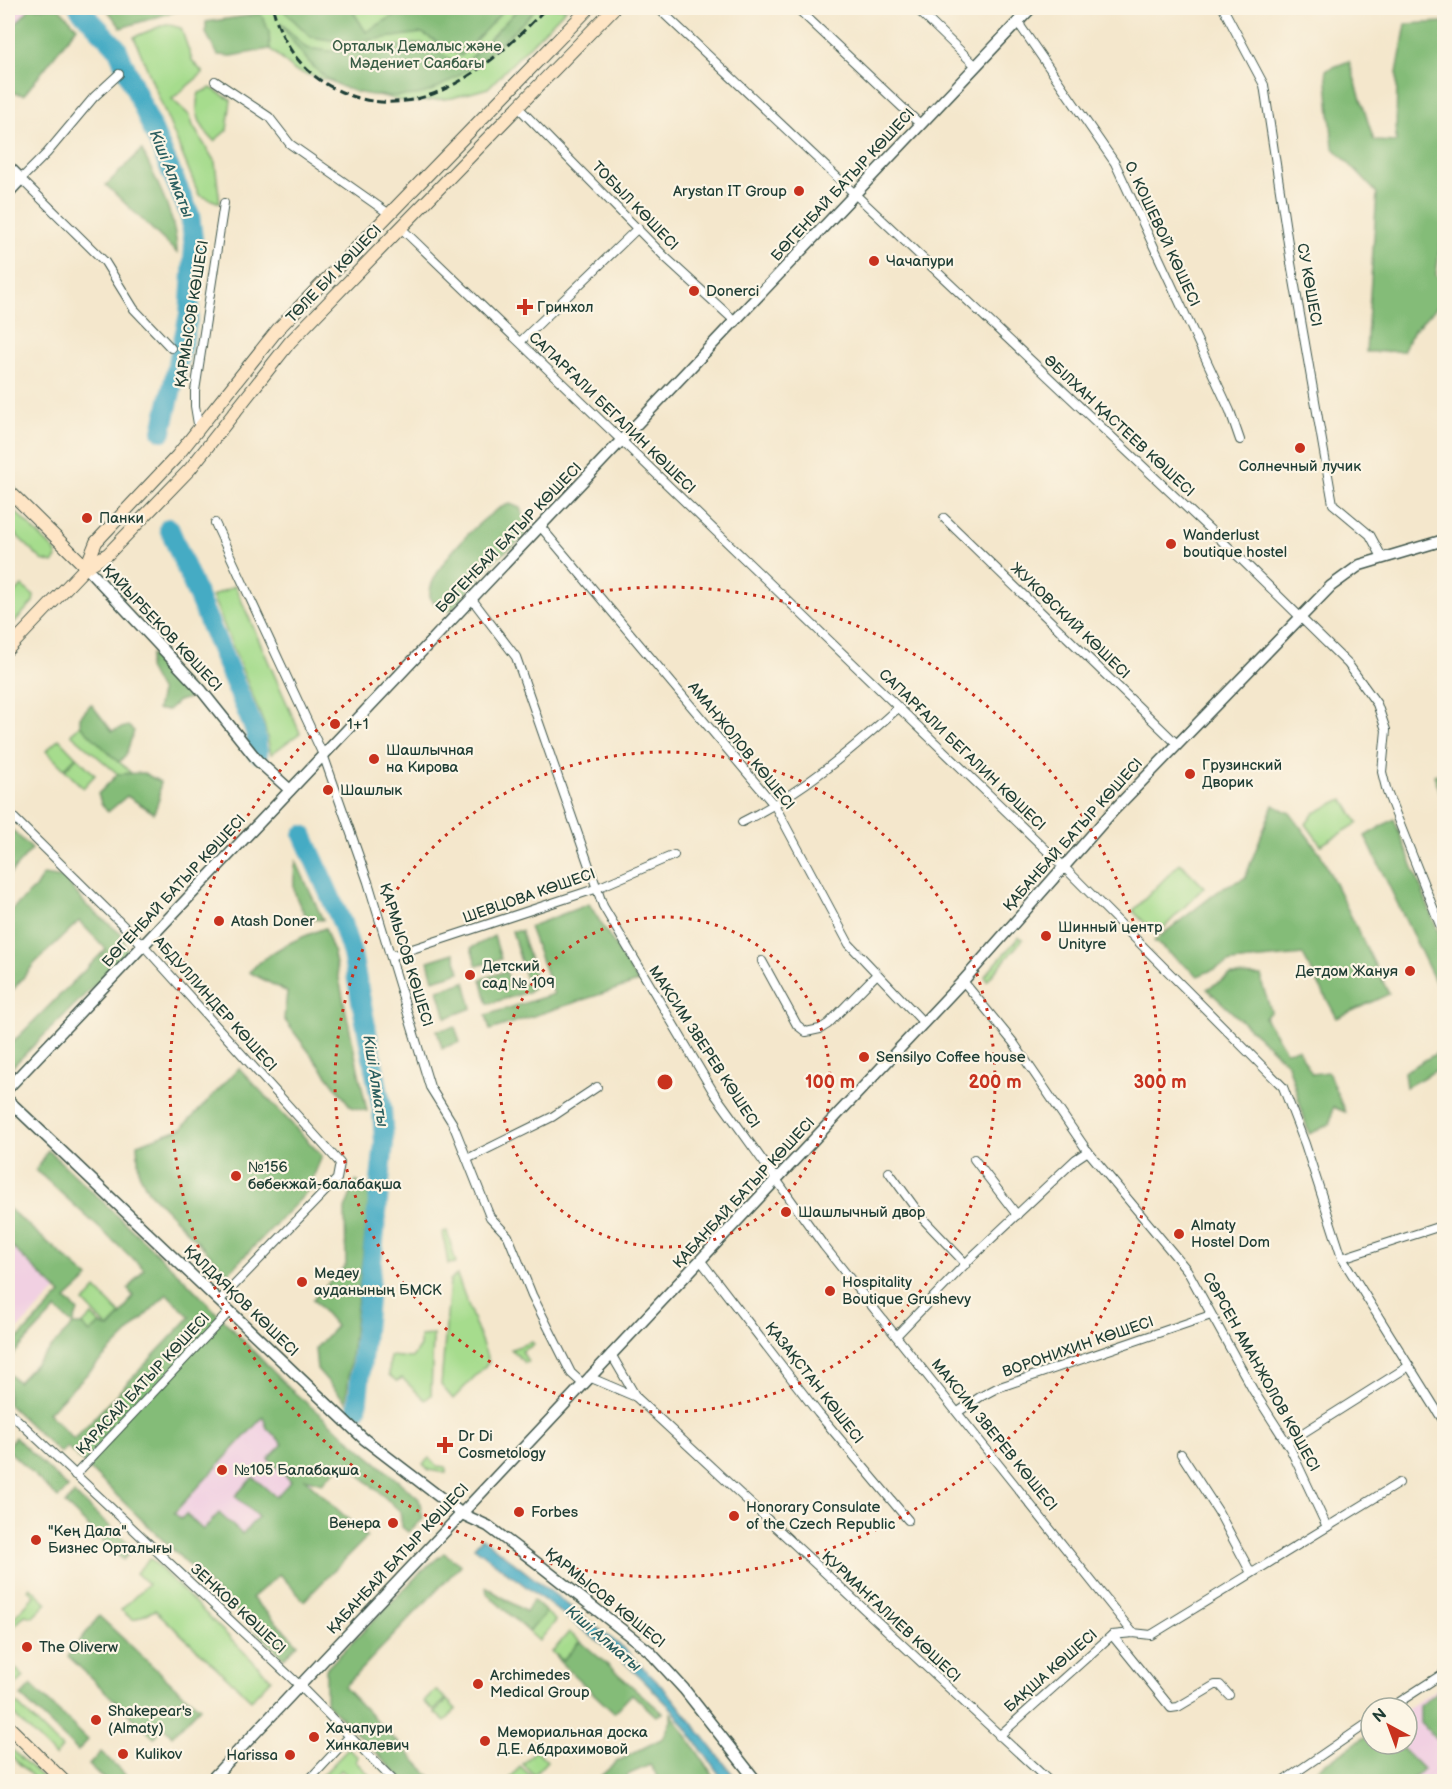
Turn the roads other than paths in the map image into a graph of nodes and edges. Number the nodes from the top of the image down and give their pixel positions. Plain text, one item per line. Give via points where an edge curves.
1 (589, 8) edge
2 (614, 8) edge
3 (658, 8) edge
4 (797, 8) edge
5 (915, 8) edge
6 (1223, 8) edge
7 (1023, 12) edge
8 (975, 66) junction
9 (118, 74) dead end
10 (215, 81) dead end
11 (518, 107) junction
12 (920, 124) junction
13 (8, 166) edge
14 (21, 179) junction
15 (8, 194) edge
16 (856, 194) junction
17 (224, 203) dead end
18 (388, 213) junction
19 (400, 227) junction
20 (638, 228) junction
21 (736, 322) junction
22 (520, 342) junction
23 (171, 348) dead end
24 (199, 430) junction
25 (1240, 440) dead end
26 (622, 442) junction
27 (8, 490) edge
28 (945, 518) dead end
29 (215, 523) dead end
30 (540, 526) junction
31 (1444, 540) edge
32 (1382, 557) junction
33 (86, 567) junction
34 (471, 598) junction
35 (1301, 617) junction
36 (8, 649) edge
37 (898, 708) junction
38 (1177, 744) junction
39 (324, 757) junction
40 (290, 790) junction
41 (775, 806) junction
42 (8, 812) edge
43 (742, 822) dead end
44 (674, 855) dead end
45 (1063, 866) junction
46 (595, 889) junction
47 (1444, 935) edge
48 (144, 946) junction
49 (391, 957) junction
50 (762, 961) dead end
51 (876, 975) junction
52 (963, 981) junction
53 (924, 1023) junction
54 (597, 1087) dead end
55 (8, 1088) edge
56 (8, 1100) edge
57 (1088, 1151) junction
58 (975, 1158) dead end
59 (467, 1159) junction
60 (340, 1170) joint
61 (889, 1172) dead end
62 (777, 1181) junction
63 (1017, 1215) junction
64 (1444, 1225) edge
65 (1342, 1258) junction
66 (701, 1261) junction
67 (966, 1264) junction
68 (219, 1301) junction
69 (230, 1311) junction
70 (1211, 1315) junction
71 (896, 1336) junction
72 (611, 1354) junction
73 (1409, 1366) junction
74 (586, 1380) junction
75 (636, 1397) junction
76 (8, 1411) edge
77 (958, 1412) junction
78 (1444, 1422) edge
79 (1287, 1443) junction
80 (1181, 1454) dead end
81 (75, 1475) junction
82 (1399, 1483) dead end
83 (462, 1514) junction
84 (908, 1520) dead end
85 (1327, 1527) junction
86 (1251, 1573) junction
87 (1134, 1633) junction
88 (1112, 1635) junction
89 (1444, 1673) edge
90 (300, 1686) junction
91 (1229, 1695) dead end
92 (1409, 1696) edge
93 (8, 1726) edge
94 (1359, 1729) edge
95 (999, 1736) junction
96 (349, 1737) junction
97 (213, 1777) edge
98 (65, 1782) edge
99 (226, 1782) edge
100 (307, 1782) edge
101 (395, 1782) edge
102 (757, 1782) edge
103 (1050, 1782) edge
104 (1282, 1782) edge

1 - 18 main road, ТӨЛЕ БИ КӨШЕСІ
2 - 11 main road, ТӨЛЕ БИ КӨШЕСІ
3 - 16 street, ӘБІЛХАН ҚАСТЕЕВ КӨШЕСІ
4 - 12 street
5 - 8 street
6 - 32 street, СУ КӨШЕСІ via 1264,85 1333,504 1370,535
7 - 8 street, БӨГЕНБАЙ БАТЫР КӨШЕСІ
7 - 25 street, О. КОШЕВОЙ КӨШЕСІ via 1021,27 1115,163
8 - 12 street, БӨГЕНБАЙ БАТЫР КӨШЕСІ
9 - 14 street
10 - 18 street via 269,117 290,144
11 - 19 main road, ТӨЛЕ БИ КӨШЕСІ
11 - 20 street, ТОБЫЛ КӨШЕСІ
12 - 16 street, БӨГЕНБАЙ БАТЫР КӨШЕСІ
13 - 14 street
14 - 15 street
14 - 23 street via 105,262 134,309
16 - 21 street, БӨГЕНБАЙ БАТЫР КӨШЕСІ
16 - 35 street, ӘБІЛХАН ҚАСТЕЕВ КӨШЕСІ
17 - 24 street, ҚАРМЫСОВ КӨШЕСІ via 195,391
18 - 24 main road, ТӨЛЕ БИ КӨШЕСІ via 278,329
19 - 22 street, САПАРҒАЛИ БЕГАЛИН КӨШЕСІ
19 - 33 main road, ТӨЛЕ БИ КӨШЕСІ via 290,342 190,470 108,554
20 - 21 street, ТОБЫЛ КӨШЕСІ
20 - 22 street
21 - 26 street, БӨГЕНБАЙ БАТЫР КӨШЕСІ
22 - 26 street, САПАРҒАЛИ БЕГАЛИН КӨШЕСІ
24 - 33 main road, ТӨЛЕ БИ КӨШЕСІ via 96,542
26 - 30 street, БӨГЕНБАЙ БАТЫР КӨШЕСІ
26 - 37 street, САПАРҒАЛИ БЕГАЛИН КӨШЕСІ
27 - 33 main road, ҚАЙЫРБЕКОВ КӨШЕСІ
28 - 38 street, ЖУКОВСКИЙ КӨШЕСІ
29 - 39 street, ҚАРМЫСОВ КӨШЕСІ
30 - 34 street, БӨГЕНБАЙ БАТЫР КӨШЕСІ
30 - 41 street, АМАНЖОЛОВ КӨШЕСІ
31 - 32 street, ҚАБАНБАЙ БАТЫР КӨШЕСІ
32 - 35 street, ҚАБАНБАЙ БАТЫР КӨШЕСІ via 1360,565 1331,585
33 - 36 main road, ТӨЛЕ БИ КӨШЕСІ
33 - 40 street, ҚАЙЫРБЕКОВ КӨШЕСІ via 202,691 258,761
34 - 39 street, БӨГЕНБАЙ БАТЫР КӨШЕСІ
34 - 46 street, МАКСИМ ЗВЕРЕВ КӨШЕСІ via 516,657
35 - 38 street, ҚАБАНБАЙ БАТЫР КӨШЕСІ
35 - 47 street, ӘБІЛХАН ҚАСТЕЕВ КӨШЕСІ via 1348,664 1377,704 1386,730 1382,772 1387,792
37 - 41 street via 834,766
37 - 45 street, САПАРҒАЛИ БЕГАЛИН КӨШЕСІ
38 - 45 street, ҚАБАНБАЙ БАТЫР КӨШЕСІ
39 - 40 street, БӨГЕНБАЙ БАТЫР КӨШЕСІ
39 - 49 street, ҚАРМЫСОВ КӨШЕСІ
40 - 48 street, БӨГЕНБАЙ БАТЫР КӨШЕСІ
41 - 43 street
41 - 51 street, АМАНЖОЛОВ КӨШЕСІ via 843,933
42 - 48 street, АБДУЛЛИНДЕР КӨШЕСІ
44 - 46 street, ШЕВЦОВА КӨШЕСІ
45 - 52 street, ҚАБАНБАЙ БАТЫР КӨШЕСІ
45 - 65 street, САПАРҒАЛИ БЕГАЛИН КӨШЕСІ via 1283,1087
46 - 49 street, ШЕВЦОВА КӨШЕСІ
46 - 62 street, МАКСИМ ЗВЕРЕВ КӨШЕСІ via 644,980 714,1094
48 - 55 street, БӨГЕНБАЙ БАТЫР КӨШЕСІ
48 - 60 street, АБДУЛЛИНДЕР КӨШЕСІ via 335,1157
49 - 59 street, ҚАРМЫСОВ КӨШЕСІ via 430,1087 453,1124
50 - 51 street via 797,1024 806,1032 828,1024
51 - 53 street, АМАНЖОЛОВ КӨШЕСІ
52 - 53 street, ҚАБАНБАЙ БАТЫР КӨШЕСІ
52 - 57 street, СӘРСЕН АМАНЖОЛОВ КӨШЕСІ via 1013,1041
53 - 62 street, ҚАБАНБАЙ БАТЫР КӨШЕСІ
54 - 59 street via 552,1117
56 - 68 street, ҚАЛДАЯҚОВ КӨШЕСІ
57 - 63 street
57 - 70 street, СӘРСЕН АМАНЖОЛОВ КӨШЕСІ via 1187,1270
58 - 63 street
59 - 74 street, ҚАРМЫСОВ КӨШЕСІ via 490,1217 508,1236 532,1296 571,1373
60 - 68 street, ҚАРАСАЙ БАТЫР КӨШЕСІ via 337,1179
61 - 67 street via 924,1220
62 - 66 street, ҚАБАНБАЙ БАТЫР КӨШЕСІ
62 - 71 street, МАКСИМ ЗВЕРЕВ КӨШЕСІ
63 - 67 street
64 - 65 street
65 - 73 street, САПАРҒАЛИ БЕГАЛИН КӨШЕСІ
66 - 72 street, ҚАБАНБАЙ БАТЫР КӨШЕСІ
66 - 84 street, ҚАЗАҚСТАН КӨШЕСІ via 818,1413
67 - 71 street
68 - 69 street, ҚАЛДАЯҚОВ КӨШЕСІ
69 - 81 street, ҚАРАСАЙ БАТЫР КӨШЕСІ
69 - 83 street, ҚАЛДАЯҚОВ КӨШЕСІ via 364,1439
70 - 77 street, ВОРОНИХИН КӨШЕСІ via 997,1388
70 - 79 street, СӘРСЕН АМАНЖОЛОВ КӨШЕСІ
71 - 77 street, МАКСИМ ЗВЕРЕВ КӨШЕСІ
72 - 74 street, ҚАБАНБАЙ БАТЫР КӨШЕСІ
72 - 75 street
73 - 78 street, САПАРҒАЛИ БЕГАЛИН КӨШЕСІ
73 - 79 street
74 - 75 street
74 - 83 street, ҚАБАНБАЙ БАТЫР КӨШЕСІ
75 - 95 street, ҚУРМАНҒАЛИЕВ КӨШЕСІ
76 - 81 street, ЗЕНКОВ КӨШЕСІ
77 - 87 street, МАКСИМ ЗВЕРЕВ КӨШЕСІ
79 - 85 street, СӘРСЕН АМАНЖОЛОВ КӨШЕСІ
80 - 86 street
81 - 90 street, ЗЕНКОВ КӨШЕСІ
82 - 85 street, БАҚША КӨШЕСІ
83 - 90 street, ҚАБАНБАЙ БАТЫР КӨШЕСІ
83 - 102 street, ҚАРМЫСОВ КӨШЕСІ via 496,1532 648,1650
85 - 86 street, БАҚША КӨШЕСІ
86 - 87 street, БАҚША КӨШЕСІ via 1151,1635
87 - 88 street, БАҚША КӨШЕСІ
88 - 91 street via 1171,1708 1215,1685
88 - 95 street, БАҚША КӨШЕСІ
89 - 92 street
90 - 96 street, ЗЕНКОВ КӨШЕСІ
90 - 97 street, ҚАБАНБАЙ БАТЫР КӨШЕСІ
93 - 98 main road
94 - 104 street
95 - 103 street, ҚУРМАНҒАЛИЕВ КӨШЕСІ
96 - 100 street
96 - 101 street, ЗЕНКОВ КӨШЕСІ
97 - 99 street

